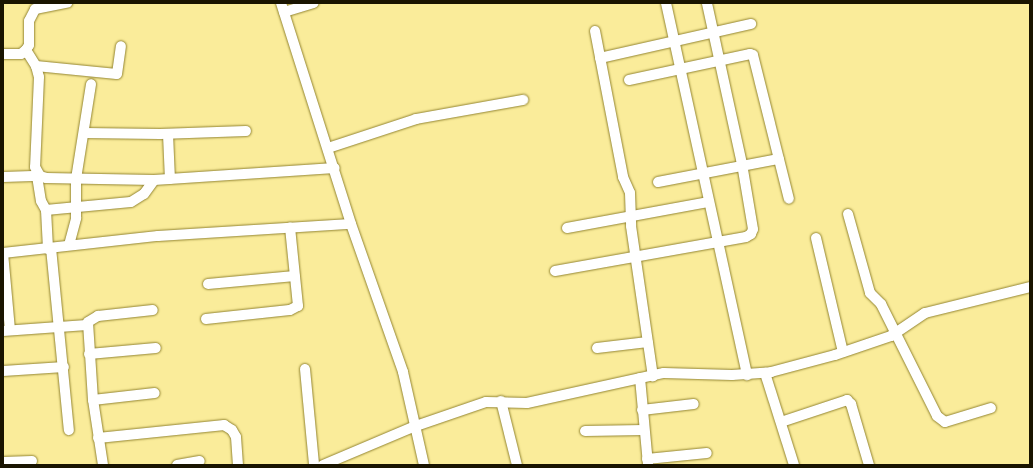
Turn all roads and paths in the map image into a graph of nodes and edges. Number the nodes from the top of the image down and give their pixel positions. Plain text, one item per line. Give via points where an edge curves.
1 (67, 3) edge
2 (314, 3) edge
3 (666, 3) edge
4 (707, 3) edge
5 (282, 8) edge
6 (751, 24) dead end
7 (595, 32) dead end
8 (713, 32) junction
9 (674, 41) junction
10 (120, 46) dead end
11 (26, 50) junction
12 (3, 54) edge
13 (600, 58) junction
14 (720, 61) junction
15 (36, 66) junction
16 (681, 70) junction
17 (629, 80) dead end
18 (91, 84) dead end
19 (523, 100) dead end
20 (246, 131) dead end
21 (84, 133) junction
22 (168, 134) junction
23 (328, 148) junction
24 (779, 158) junction
25 (742, 164) junction
26 (335, 168) junction
27 (703, 174) junction
28 (38, 176) junction
29 (3, 178) edge
30 (76, 179) junction
31 (170, 179) junction
32 (154, 180) junction
33 (658, 182) dead end
34 (789, 200) dead end
35 (708, 202) junction
36 (77, 206) junction
37 (46, 210) junction
38 (848, 214) dead end
39 (631, 217) junction
40 (352, 224) junction
41 (290, 227) junction
42 (567, 228) dead end
43 (816, 238) dead end
44 (716, 243) junction
45 (69, 245) junction
46 (49, 248) junction
47 (3, 253) edge
48 (636, 258) junction
49 (555, 271) dead end
50 (296, 276) junction
51 (208, 284) dead end
52 (1030, 287) edge
53 (154, 310) dead end
54 (206, 319) dead end
55 (87, 326) junction
56 (61, 327) junction
57 (6, 331) edge
58 (893, 334) junction
59 (648, 342) junction
60 (156, 348) dead end
61 (597, 348) dead end
62 (843, 352) junction
63 (89, 354) junction
64 (64, 367) junction
65 (305, 369) dead end
66 (3, 371) edge
67 (765, 373) junction
68 (747, 375) junction
69 (653, 376) junction
70 (640, 378) junction
71 (155, 393) dead end
72 (94, 400) junction
73 (501, 401) junction
74 (694, 404) dead end
75 (991, 408) dead end
76 (642, 410) junction
77 (781, 422) junction
78 (413, 427) junction
79 (69, 430) dead end
80 (644, 430) junction
81 (585, 431) dead end
82 (98, 438) junction
83 (706, 453) dead end
84 (32, 461) dead end
85 (200, 461) dead end
86 (3, 462) edge
87 (648, 462) edge
88 (103, 465) edge
89 (177, 465) edge
90 (238, 465) edge
91 (314, 465) edge
92 (323, 465) edge
93 (424, 465) edge
94 (517, 465) edge
95 (794, 465) edge
96 (869, 465) edge

1 - 11 street via 40,7 31,14 29,45
2 - 5 street
3 - 9 street
4 - 8 street
5 - 23 street
6 - 8 street
7 - 13 street
8 - 9 street
8 - 14 street
9 - 13 street
9 - 16 street
10 - 15 street via 117,74
11 - 12 street via 21,54
11 - 15 street
13 - 39 street via 623,177 630,193
14 - 16 street
14 - 24 street via 754,55
14 - 25 street
15 - 28 street via 39,77 35,167
16 - 17 street
16 - 27 street
18 - 21 street
19 - 23 street via 405,122
20 - 22 street
21 - 22 street
21 - 30 street
22 - 31 street
23 - 26 street
24 - 25 street
24 - 34 street
25 - 27 street
25 - 44 street via 753,229 746,237
26 - 31 street
26 - 40 street
27 - 33 street
27 - 35 street
28 - 29 street
28 - 30 street
28 - 37 street via 41,201
30 - 32 street
30 - 36 street
31 - 32 street
32 - 36 street via 144,194 131,202
35 - 39 street
35 - 44 street
36 - 37 street
36 - 45 street
37 - 46 street
38 - 58 street via 870,293 881,304
39 - 42 street
39 - 48 street
40 - 41 street
40 - 78 street via 402,372
41 - 45 street
41 - 50 street
43 - 62 street
44 - 48 street
44 - 68 street
45 - 46 street
46 - 47 street
46 - 56 street
47 - 57 street
48 - 49 street
48 - 59 street
50 - 51 street
50 - 54 street via 299,303 294,309
52 - 58 street via 925,313
53 - 55 street via 98,316 92,318
55 - 56 street
55 - 63 street
56 - 57 street
56 - 64 street
58 - 62 street
58 - 75 street via 939,419 945,422
59 - 61 street
59 - 69 street
60 - 63 street
62 - 67 street
63 - 72 street
64 - 66 street
64 - 79 street
65 - 91 street
67 - 68 street
67 - 77 street
68 - 69 street via 677,372
69 - 70 street
70 - 73 street via 526,403
70 - 76 street
71 - 72 street
72 - 82 street
73 - 78 street via 486,402
73 - 94 street
74 - 76 street
76 - 80 street
77 - 95 street
77 - 96 street via 847,400 851,404
78 - 92 street
78 - 93 street
80 - 81 street
80 - 87 street
82 - 88 street
82 - 90 street via 224,425 232,430 236,438
83 - 87 street
84 - 86 street
85 - 89 street

